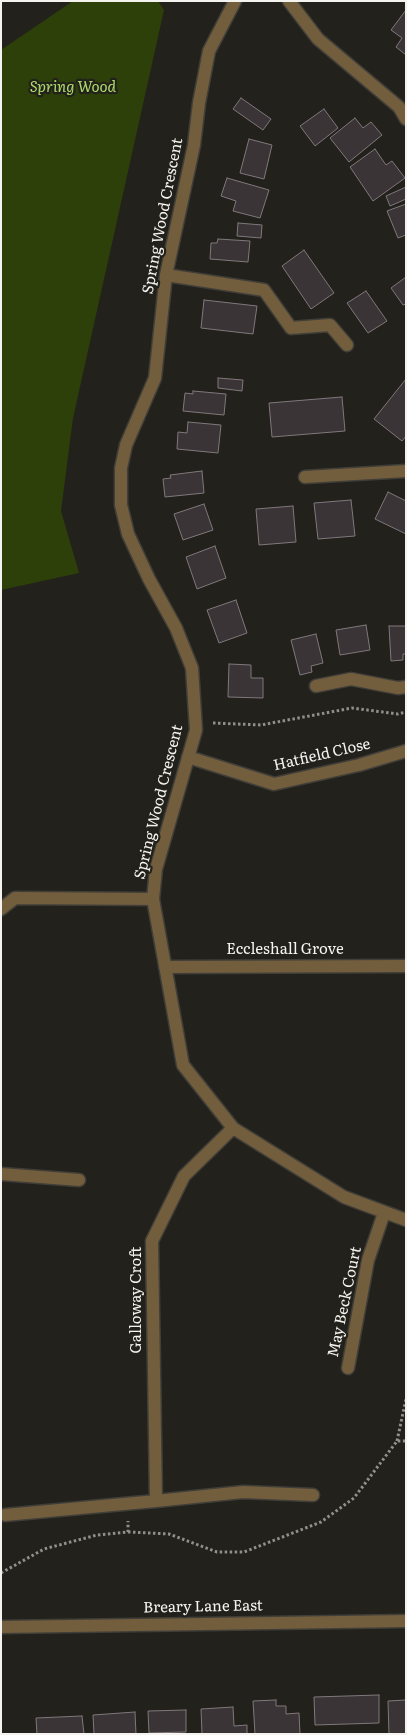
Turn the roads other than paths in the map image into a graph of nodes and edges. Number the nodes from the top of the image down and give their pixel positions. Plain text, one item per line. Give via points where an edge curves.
1 (235, 1) edge
2 (289, 1) edge
3 (402, 102) edge
4 (406, 119) edge
5 (166, 275) junction
6 (347, 345) dead end
7 (406, 471) edge
8 (305, 477) dead end
9 (316, 686) dead end
10 (406, 687) edge
11 (406, 751) edge
12 (188, 757) junction
13 (153, 899) junction
14 (1, 909) edge
15 (406, 966) edge
16 (165, 967) junction
17 (233, 1128) junction
18 (1, 1174) edge
19 (79, 1180) dead end
20 (384, 1213) junction
21 (406, 1220) edge
22 (348, 1368) dead end
23 (313, 1495) dead end
24 (156, 1501) junction
25 (4, 1515) dead end
26 (406, 1621) edge
27 (1, 1627) edge

1 - 5 street, Spring Wood Crescent via 209,51 194,145
2 - 3 street via 318,39
3 - 4 street
5 - 6 street via 264,290 291,328 330,325
5 - 12 street, Spring Wood Crescent via 155,378 126,444 121,468 121,505 128,534 176,628 192,668 196,730
7 - 8 street
9 - 10 street via 351,678
11 - 12 street, Hatfield Close via 274,784
12 - 13 street, Spring Wood Crescent via 156,869
13 - 14 street via 15,898
13 - 16 street, Spring Wood Crescent
15 - 16 street, Eccleshall Grove
16 - 17 street, Spring Wood Crescent via 183,1064
17 - 20 street, Spring Wood Crescent via 344,1197
17 - 24 street, Galloway Croft via 184,1176 152,1241
18 - 19 street
20 - 21 street, Spring Wood Crescent
20 - 22 street, May Beck Court via 368,1260
23 - 24 street via 243,1492
24 - 25 street
26 - 27 street, Breary Lane East

